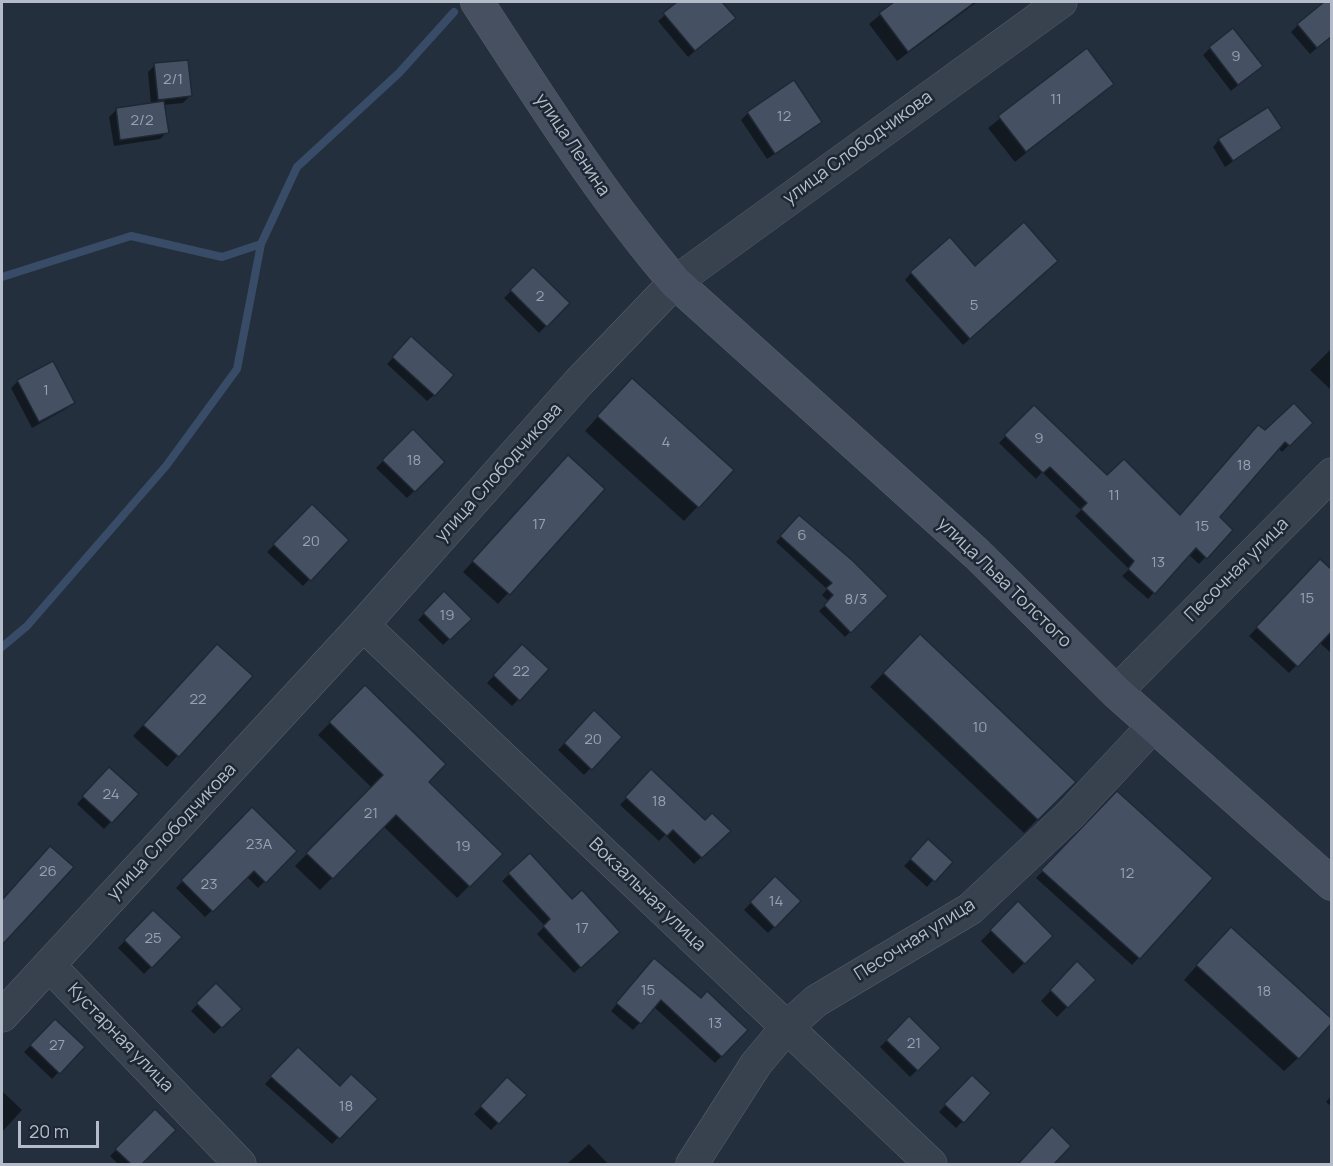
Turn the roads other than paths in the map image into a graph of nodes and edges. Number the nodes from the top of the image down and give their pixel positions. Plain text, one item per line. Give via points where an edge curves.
1 (477, 2) edge
2 (1061, 2) edge
3 (675, 282) junction
4 (1332, 474) edge
5 (363, 625) junction
6 (1116, 692) junction
7 (1154, 725) junction
8 (1332, 884) edge
9 (49, 964) junction
10 (2, 1016) edge
11 (786, 1028) junction
12 (240, 1164) edge
13 (692, 1164) edge
14 (931, 1164) edge

1 - 3 main road, улица Ленина via 601,189
2 - 3 street, улица Слободчикова
3 - 5 street, улица Слободчикова via 579,382
3 - 6 main road, улица Льва Толстого via 977,554
4 - 6 street, Песочная улица
5 - 9 street, улица Слободчикова
5 - 11 street, Вокзальная улица
6 - 7 main road, улица Льва Толстого
7 - 8 main road, улица Льва Толстого
7 - 11 street, Песочная улица via 1070,815 970,909 816,1001
9 - 10 street, улица Слободчикова
9 - 12 street, Кустарная улица
11 - 13 street, Песочная улица via 756,1064
11 - 14 street, Вокзальная улица

